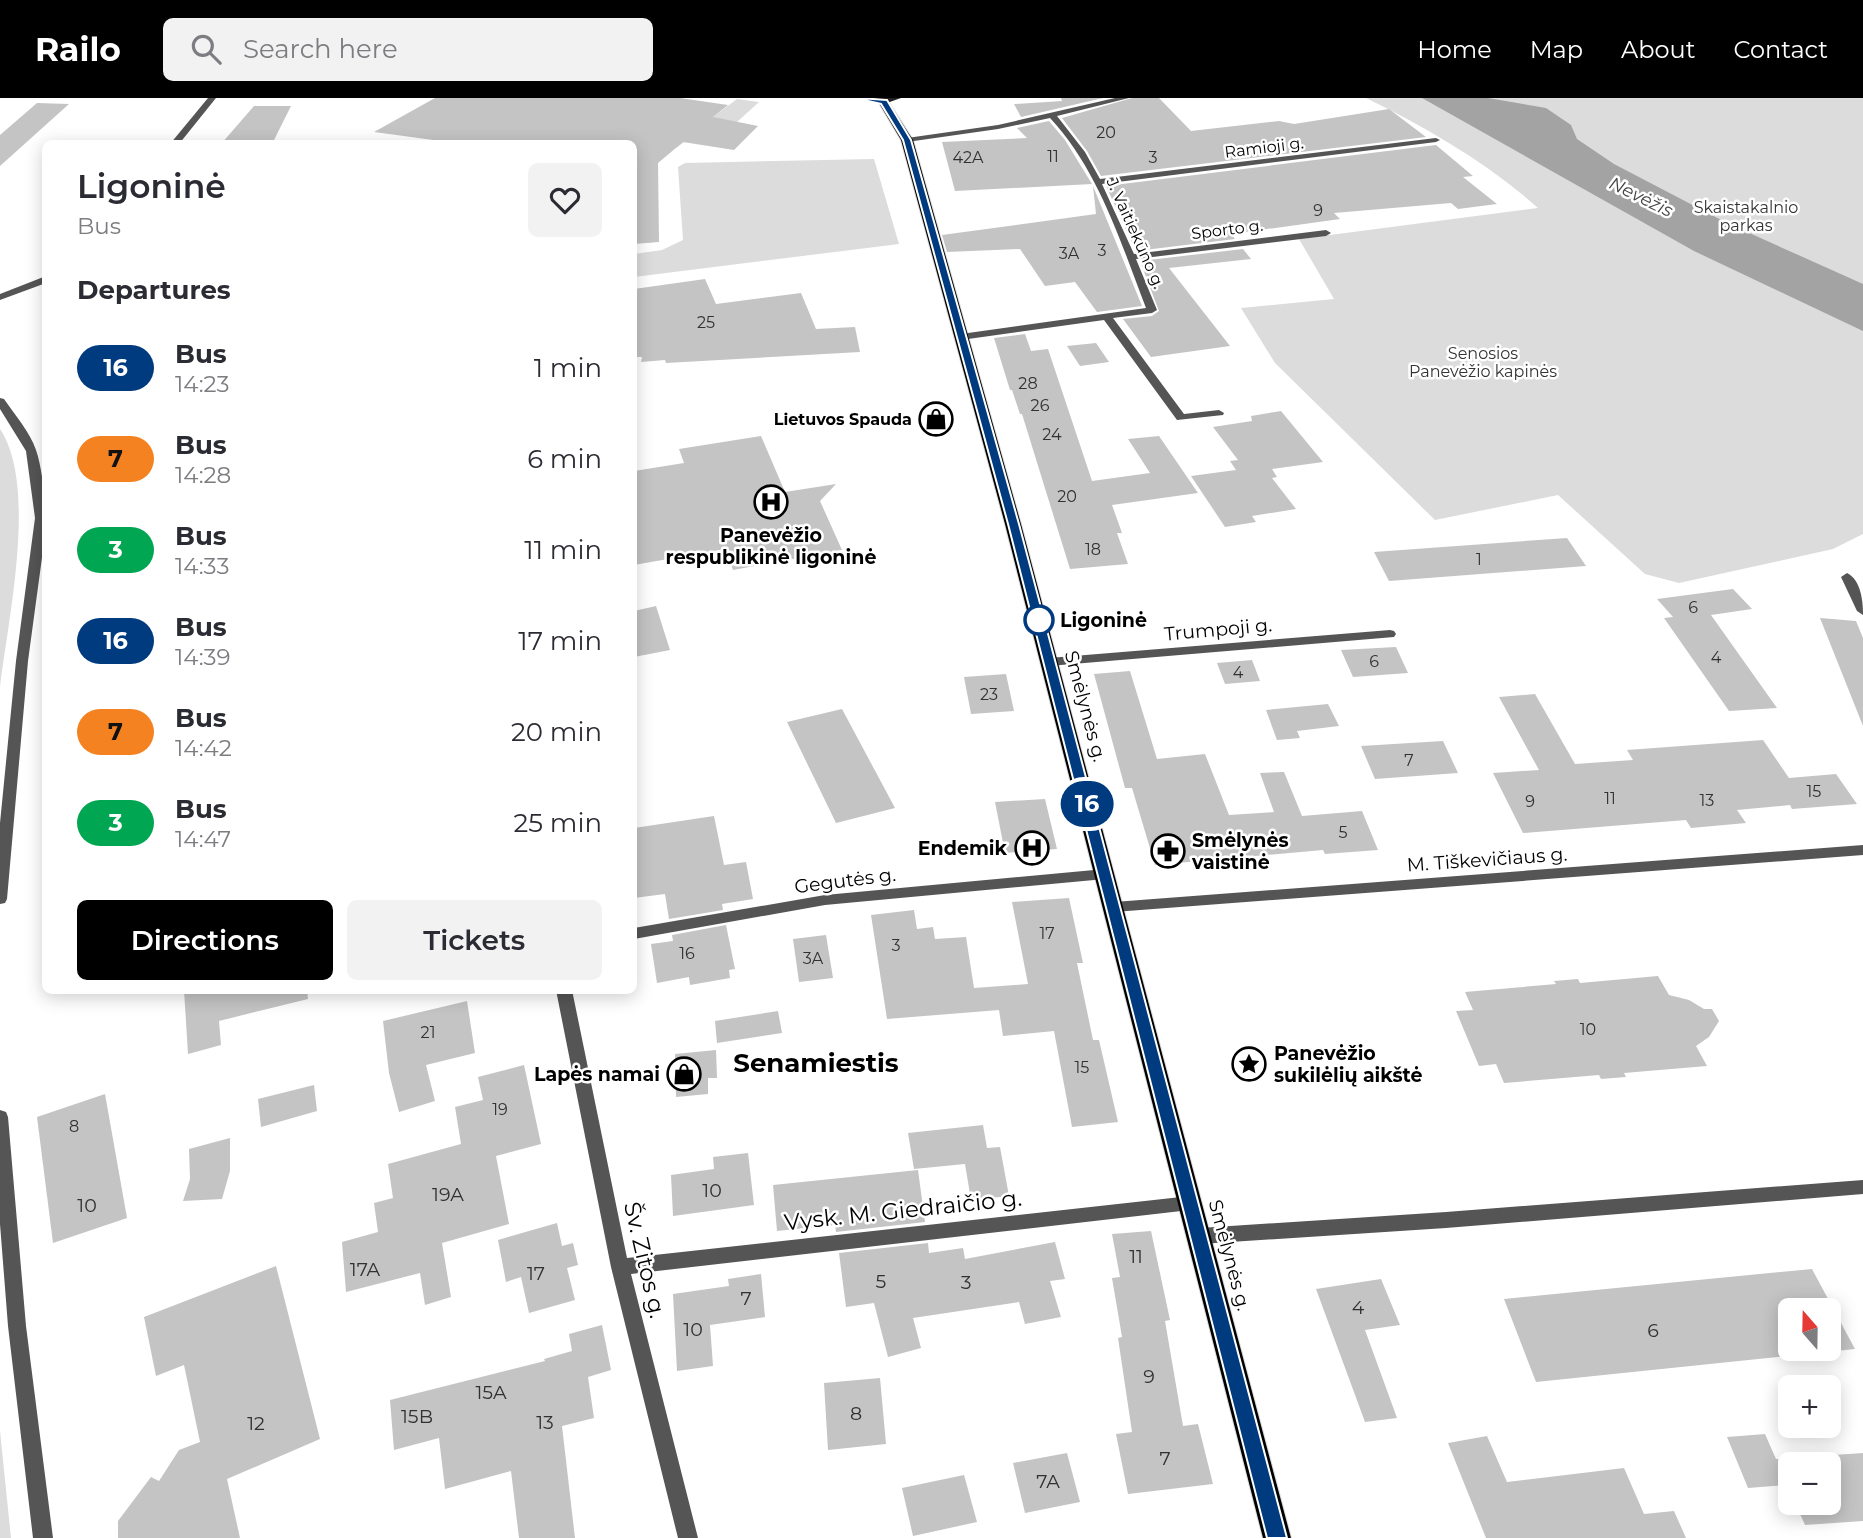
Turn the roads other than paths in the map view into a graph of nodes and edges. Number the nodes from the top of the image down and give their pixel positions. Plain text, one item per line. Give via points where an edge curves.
1 (212, 98) edge
2 (859, 98) edge
3 (897, 98) edge
4 (1125, 98) edge
5 (883, 100) edge
6 (1052, 116) junction
7 (177, 140) edge
8 (907, 140) junction
9 (1436, 140) dead end
10 (1096, 182) junction
11 (1326, 233) dead end
12 (1131, 257) junction
13 (42, 281) edge
14 (0, 297) edge
15 (1107, 317) junction
16 (961, 337) junction
17 (0, 401) edge
18 (1219, 412) dead end
19 (1847, 577) dead end
20 (1863, 611) edge
21 (1390, 635) dead end
22 (1049, 662) junction
23 (1863, 850) edge
24 (1105, 874) junction
25 (0, 900) edge
26 (1114, 907) junction
27 (637, 933) edge
28 (565, 994) edge
29 (0, 1117) edge
30 (1863, 1187) edge
31 (1190, 1203) junction
32 (1200, 1236) junction
33 (620, 1266) junction
34 (43, 1538) edge
35 (688, 1538) edge
36 (1277, 1538) edge

1 - 7 street
2 - 5 main road
3 - 5 main road
4 - 6 street
5 - 8 highway, Smėlynės g.
6 - 8 street
6 - 10 street, J. Vaitiekūno g. via 1067,130
8 - 16 highway, Smėlynės g.
9 - 10 street, Ramioji g.
10 - 12 street, J. Vaitiekūno g.
11 - 12 street, Sporto g.
12 - 15 street, J. Vaitiekūno g. via 1152,310
13 - 14 street
15 - 16 street, J. Vaitiekūno g.
15 - 18 street via 1181,418
16 - 22 highway, Smėlynės g.
17 - 25 street via 31,451 41,517 22,661
19 - 20 street
21 - 22 street, Trumpoji g.
22 - 24 highway, Smėlynės g.
23 - 26 street, M. Tiškevičiaus g.
24 - 26 highway, Smėlynės g.
24 - 27 street, Gegutės g. via 825,900
26 - 31 highway, Smėlynės g.
28 - 33 street, Šv. Zitos g.
29 - 34 street
30 - 32 street
31 - 32 highway, Smėlynės g.
31 - 33 street, Vysk. M. Giedraičio g.
32 - 36 highway, Smėlynės g.
33 - 35 street, Šv. Zitos g.

